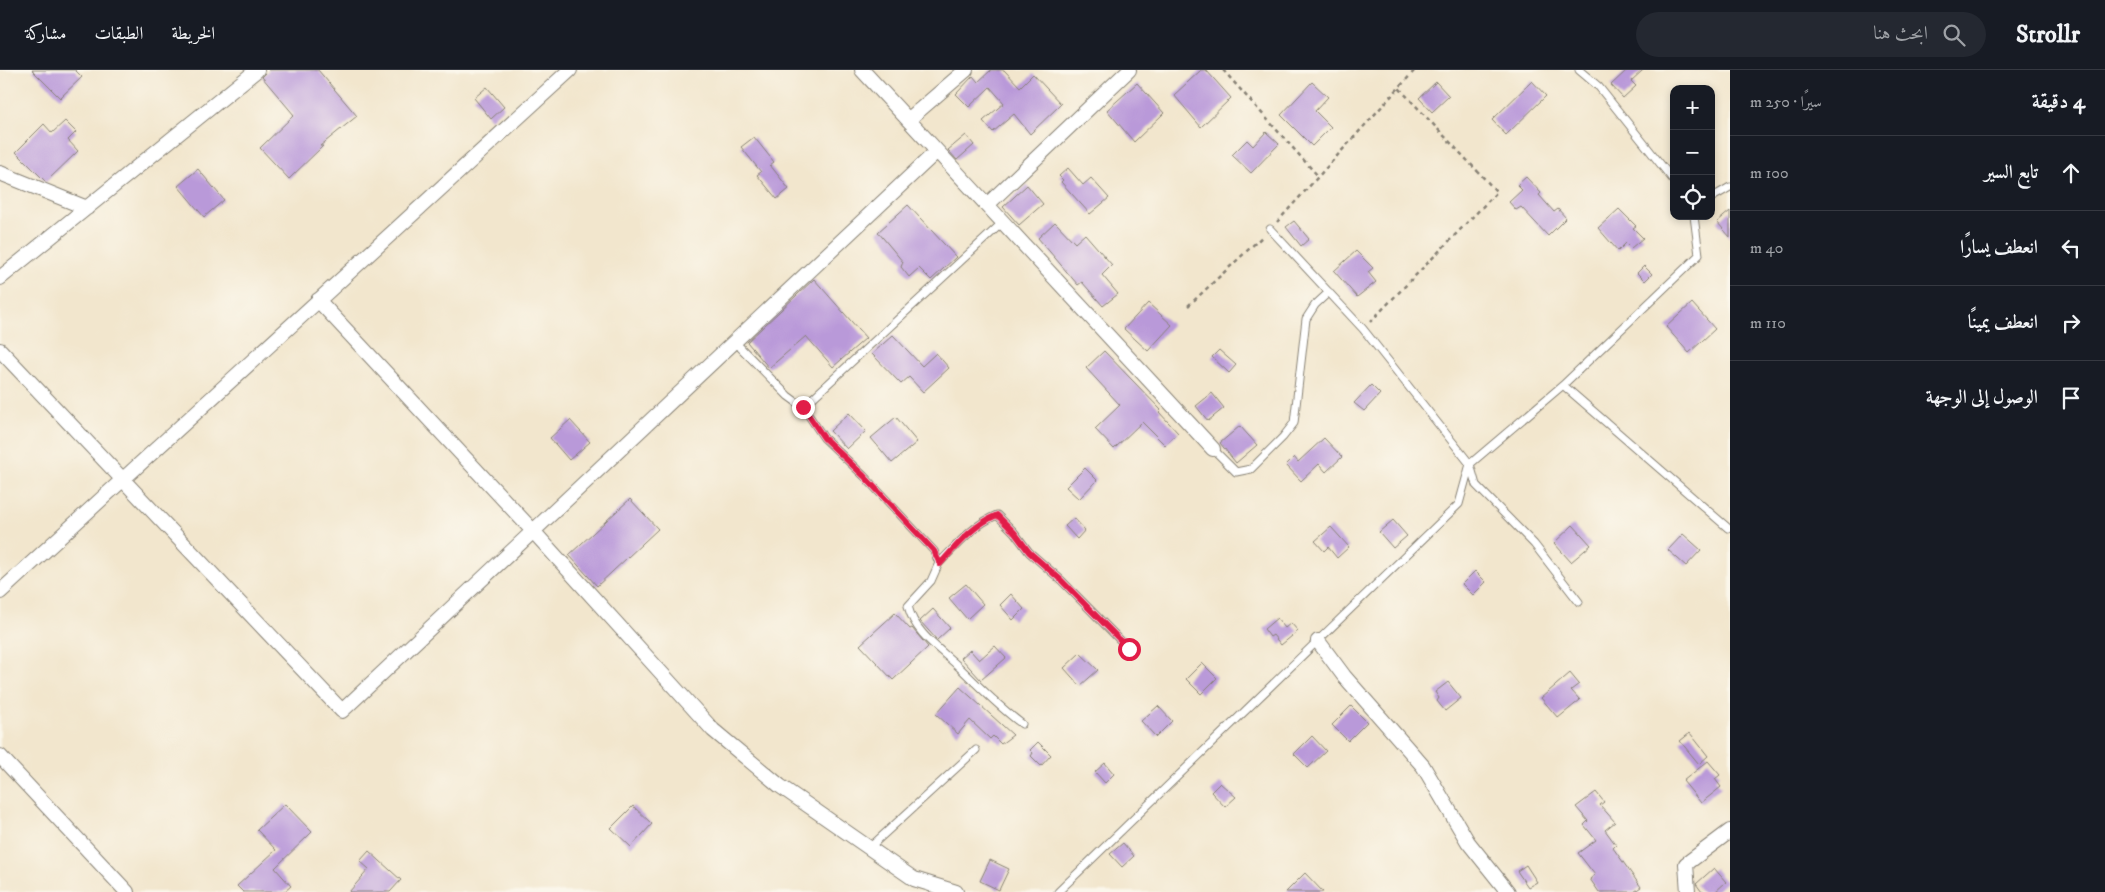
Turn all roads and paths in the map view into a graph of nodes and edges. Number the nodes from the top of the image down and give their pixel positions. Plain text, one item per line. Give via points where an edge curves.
1 (257, 70) edge
2 (570, 70) edge
3 (862, 70) edge
4 (966, 70) edge
5 (1129, 70) edge
6 (1223, 70) edge
7 (1416, 70) edge
8 (1580, 70) edge
9 (1399, 88) junction
10 (908, 120) junction
11 (937, 152) junction
12 (0, 173) edge
13 (1318, 176) junction
14 (1670, 176) edge
15 (1730, 187) edge
16 (1715, 196) edge
17 (987, 205) junction
18 (87, 208) junction
19 (1695, 220) edge
20 (1003, 222) junction
21 (1270, 229) junction
22 (0, 278) edge
23 (1329, 292) junction
24 (318, 300) junction
25 (1188, 306) dead end
26 (1363, 329) junction
27 (735, 342) junction
28 (0, 350) edge
29 (1563, 384) junction
30 (803, 407) junction
31 (1213, 449) joint
32 (1470, 464) junction
33 (123, 479) junction
34 (1728, 528) dead end
35 (533, 532) junction
36 (940, 564) junction
37 (0, 592) edge
38 (1579, 602) dead end
39 (1318, 641) junction
40 (1129, 649) dead end
41 (1022, 724) dead end
42 (976, 750) dead end
43 (0, 756) edge
44 (1730, 830) edge
45 (869, 848) junction
46 (127, 892) edge
47 (956, 892) edge
48 (1058, 892) edge
49 (1508, 892) edge
50 (1688, 892) edge

1 - 18 street
2 - 24 street
3 - 10 street
4 - 10 street
5 - 17 street
6 - 13 path
7 - 9 path
8 - 14 lane via 1599,88
9 - 13 path
9 - 26 path via 1497,192
10 - 11 street
11 - 17 street
11 - 27 street
12 - 18 street
13 - 21 path
15 - 16 lane
17 - 20 street
18 - 22 street
19 - 29 lane via 1699,255
20 - 30 lane
20 - 31 street
21 - 23 lane
21 - 25 path
23 - 26 lane
23 - 31 lane via 1306,319 1294,423 1250,469 1236,472
24 - 33 street
24 - 35 street
26 - 32 lane
27 - 30 lane
27 - 35 street
28 - 33 street
29 - 32 lane
29 - 34 lane
30 - 36 lane via 824,438 934,551
32 - 38 lane via 1476,485 1528,538
32 - 39 lane via 1459,504
33 - 35 street via 342,711
33 - 37 street
35 - 45 street via 713,730 780,786
36 - 40 lane via 984,520 997,515 1029,552
36 - 41 lane via 931,581 908,606 910,617 928,641 957,664 1000,708
39 - 48 lane
39 - 49 street via 1344,676 1423,766 1468,842
42 - 45 lane
43 - 46 street
44 - 50 street via 1686,864
45 - 47 street via 914,879

